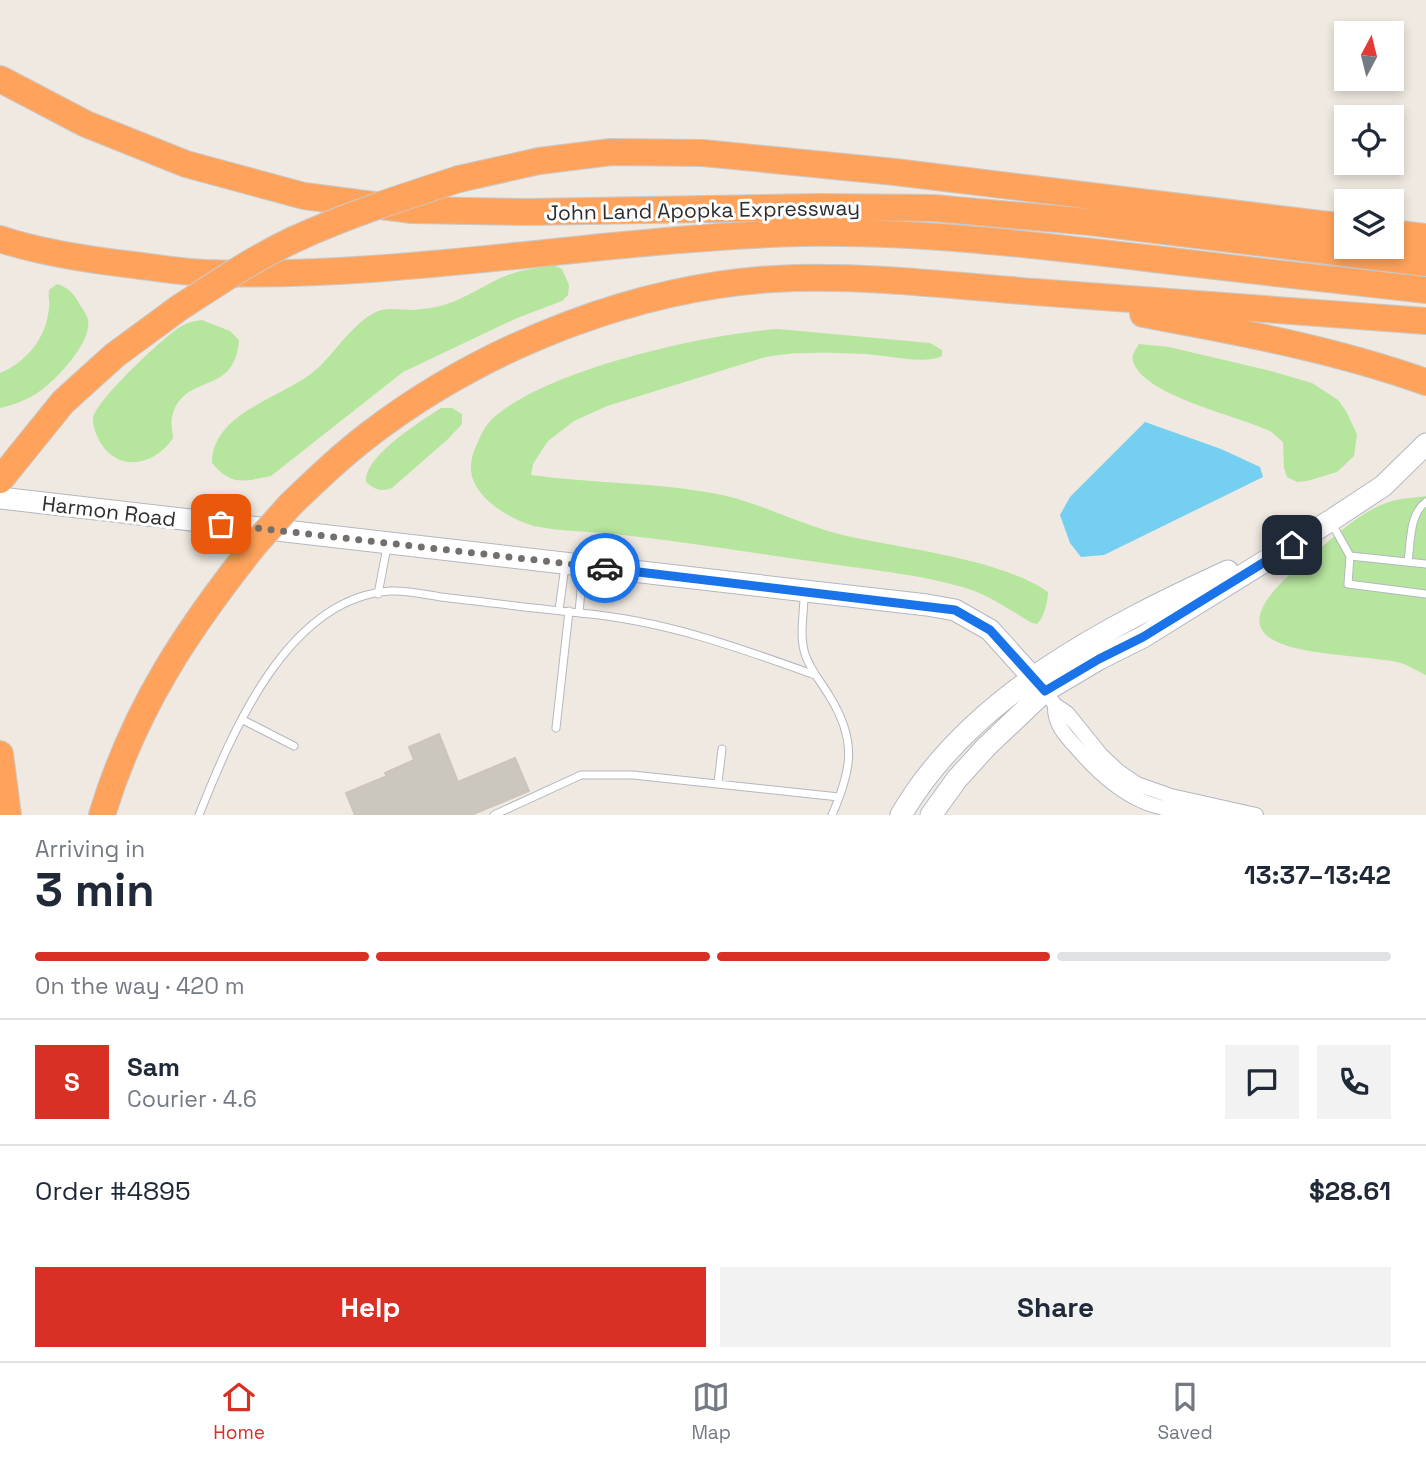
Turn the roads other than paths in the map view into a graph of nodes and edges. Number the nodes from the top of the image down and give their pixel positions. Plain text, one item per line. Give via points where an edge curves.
1 (0, 79) edge
2 (1334, 226) edge
3 (1404, 234) edge
4 (1426, 237) edge
5 (0, 239) edge
6 (1426, 263) edge
7 (1426, 290) edge
8 (1031, 292) junction
9 (1426, 321) edge
10 (1426, 382) edge
11 (1426, 444) edge
12 (0, 480) edge
13 (0, 498) edge
14 (1426, 502) edge
15 (1322, 527) junction
16 (387, 543) junction
17 (1350, 556) junction
18 (1408, 561) junction
19 (574, 564) junction
20 (1426, 564) edge
21 (804, 590) junction
22 (378, 594) junction
23 (1426, 594) edge
24 (559, 610) junction
25 (569, 611) junction
26 (581, 613) junction
27 (815, 675) junction
28 (1044, 691) junction
29 (243, 720) junction
30 (556, 728) dead end
31 (294, 746) dead end
32 (722, 749) dead end
33 (0, 754) edge
34 (718, 783) junction
35 (839, 797) junction
36 (8, 815) edge
37 (102, 815) edge
38 (199, 815) edge
39 (494, 815) edge
40 (832, 815) edge
41 (901, 815) edge
42 (931, 815) edge
43 (1255, 815) edge

1 - 6 highway, John Land Apopka Expressway via 86,124 186,164 304,196 412,210 933,208
2 - 12 highway, bridge via 703,153 611,152 539,161 459,179 360,212 268,253 178,308 115,355 63,402
3 - 4 highway
5 - 7 highway, John Land Apopka Expressway via 107,262 201,273 289,274 661,241 803,233 921,236 1031,244
8 - 9 highway
8 - 10 highway via 1295,343
8 - 37 highway, bridge via 792,278 707,288 594,316 526,342 439,387 352,447 290,505 213,597 162,675 124,753
11 - 15 street via 1382,486
13 - 16 street, Harmon Road
14 - 18 lane via 1413,521
15 - 17 lane
15 - 28 street via 1167,599
16 - 19 street, Harmon Road
16 - 22 lane
17 - 18 lane
17 - 23 lane via 1348,583
18 - 20 lane
19 - 21 street, Harmon Road
19 - 24 lane
19 - 26 lane
21 - 27 lane via 802,632
21 - 28 street, Harmon Road via 955,610 990,630
22 - 24 lane via 392,591
22 - 29 lane via 351,599 315,620 284,654
24 - 25 lane
25 - 26 lane
25 - 30 lane
26 - 27 lane via 671,627
27 - 35 lane via 846,730 850,756
28 - 41 street via 964,736
28 - 42 street via 986,747
28 - 43 street, Harmon Road via 1101,755 1137,784
29 - 31 lane
29 - 38 lane
32 - 34 lane
33 - 36 highway
34 - 35 lane
34 - 39 lane via 581,775
35 - 40 lane

